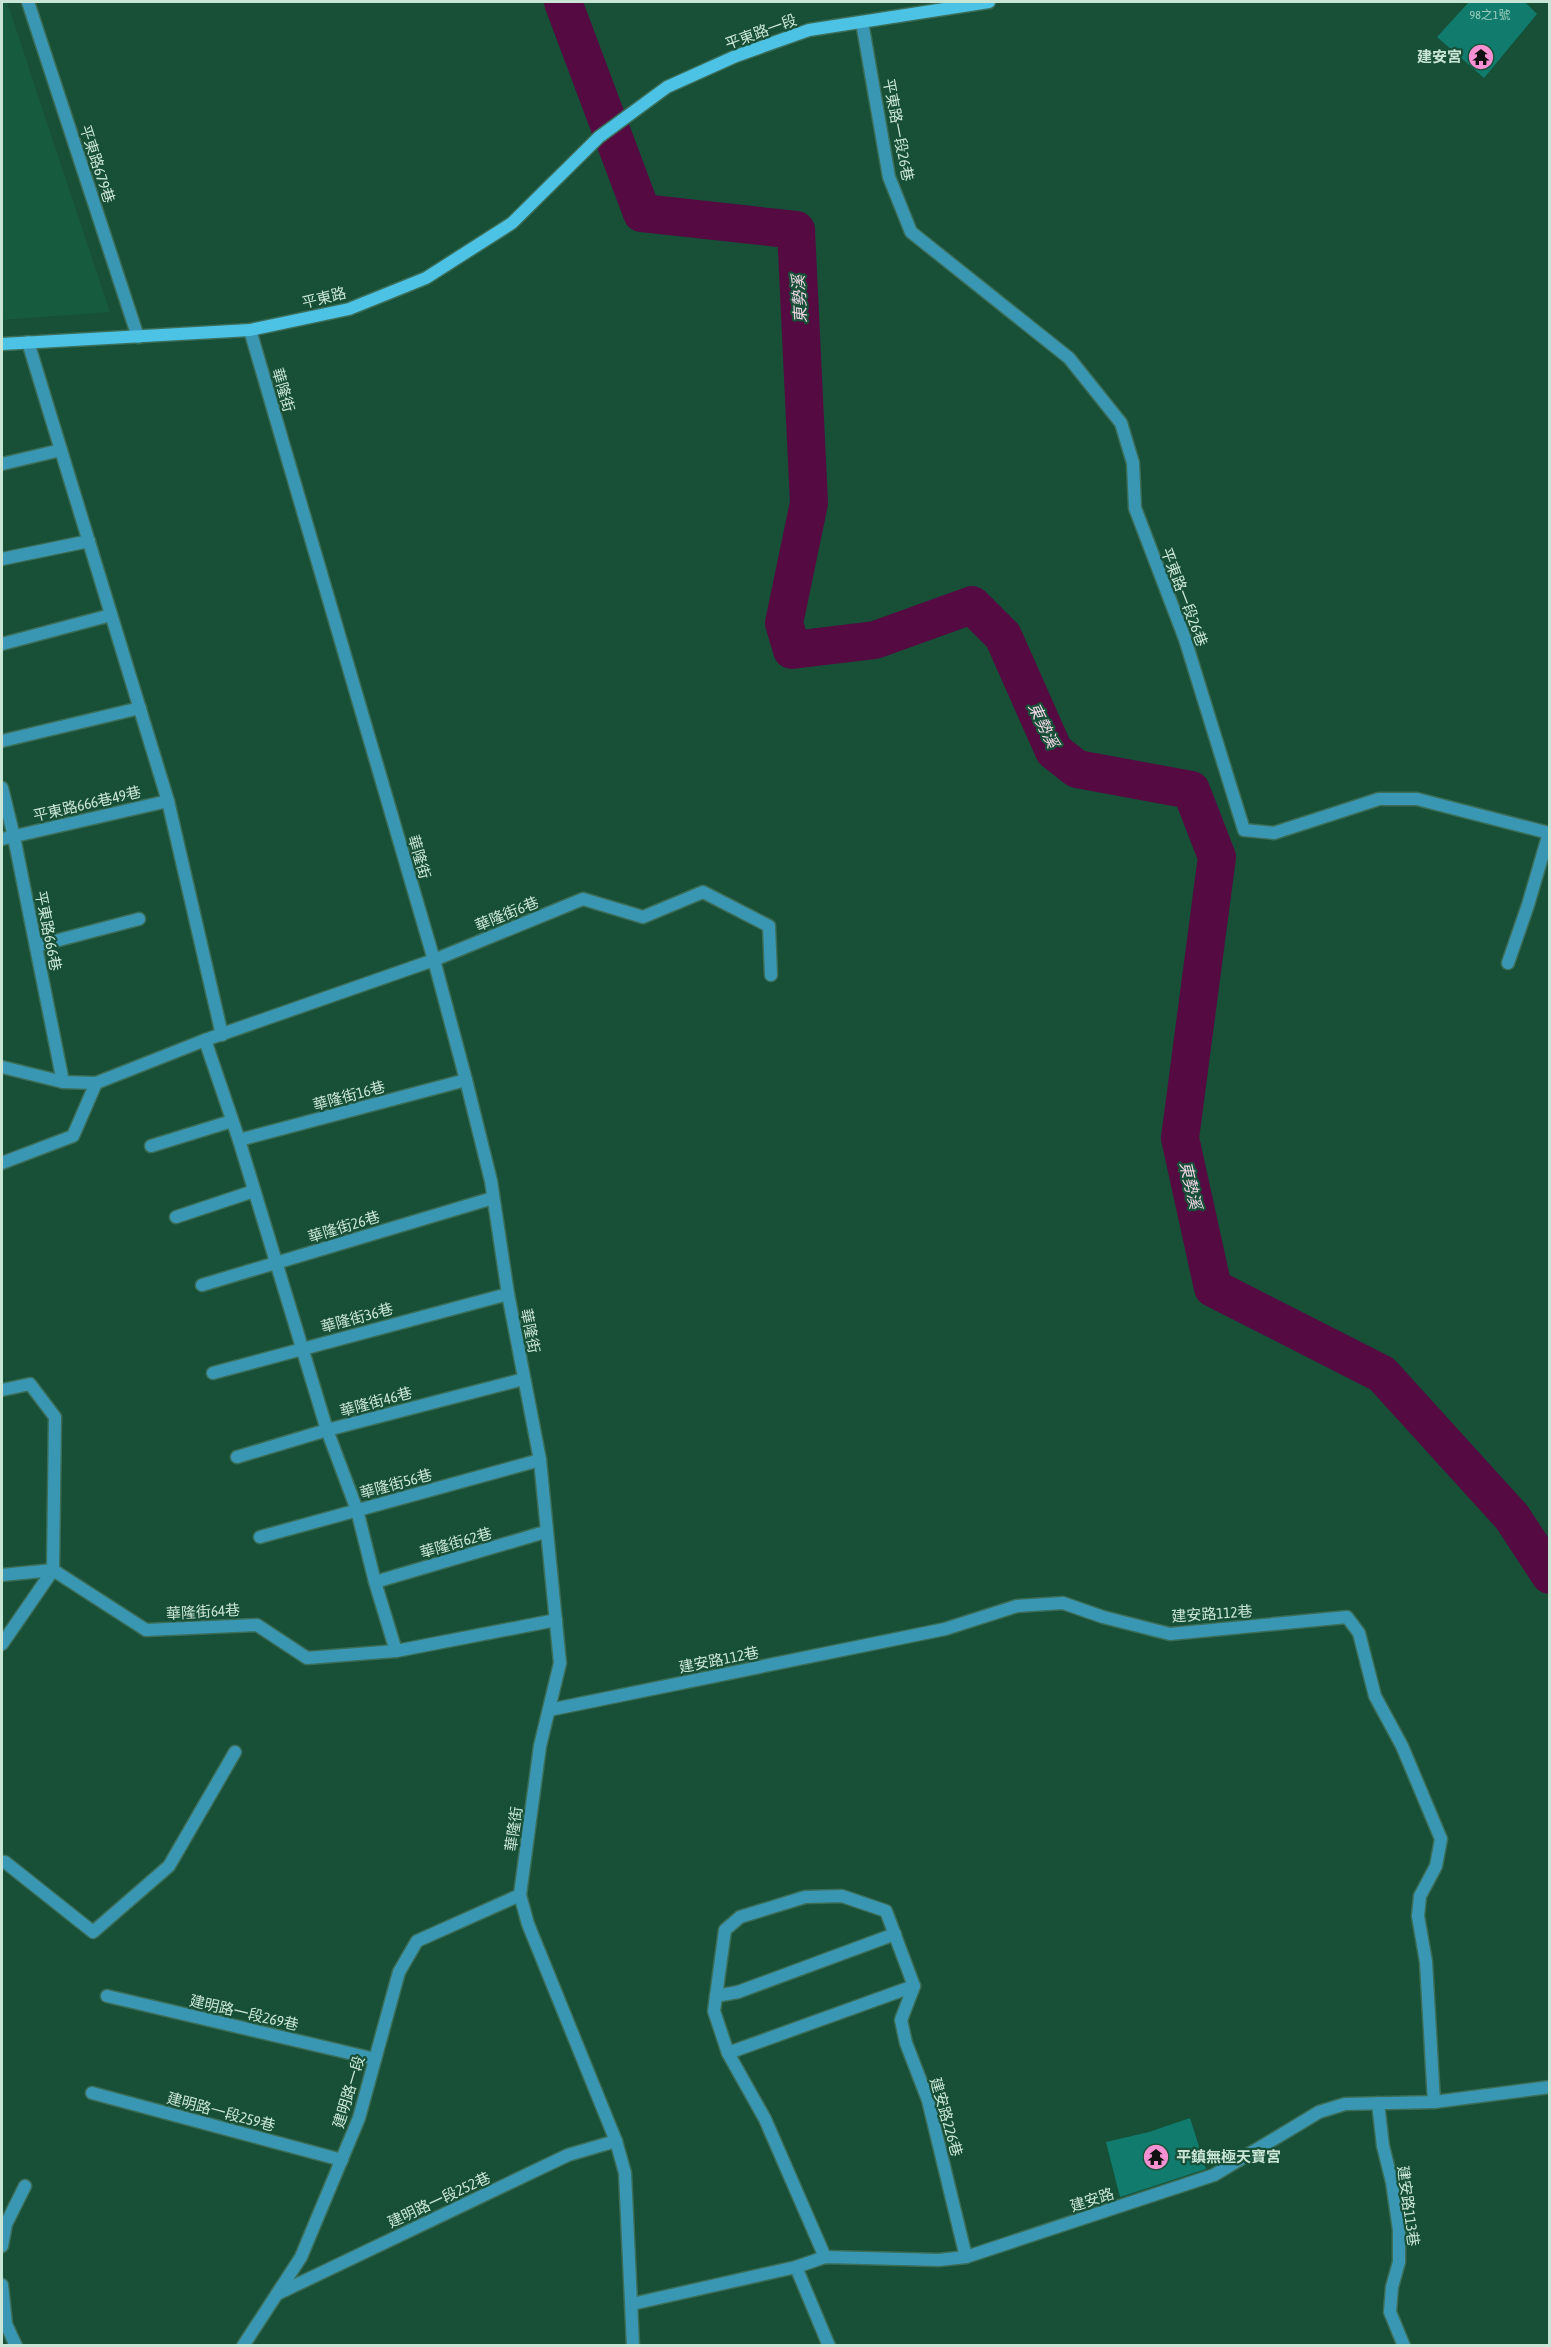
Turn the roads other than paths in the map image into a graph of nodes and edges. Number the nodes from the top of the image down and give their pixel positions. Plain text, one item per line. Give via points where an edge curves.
1 (28, 2) edge
2 (989, 2) edge
3 (862, 22) junction
4 (599, 137) joint
5 (250, 330) junction
6 (138, 337) junction
7 (28, 342) junction
8 (2, 344) edge
9 (61, 450) junction
10 (2, 464) edge
11 (88, 542) junction
12 (2, 559) edge
13 (111, 615) junction
14 (2, 644) edge
15 (140, 708) junction
16 (2, 741) edge
17 (2, 788) edge
18 (168, 801) junction
19 (8, 838) edge
20 (139, 919) dead end
21 (36, 945) junction
22 (434, 960) junction
23 (1508, 963) dead end
24 (771, 975) dead end
25 (222, 1035) junction
26 (205, 1040) junction
27 (2, 1067) edge
28 (466, 1080) junction
29 (63, 1082) junction
30 (96, 1083) junction
31 (232, 1121) junction
32 (239, 1140) junction
33 (151, 1146) dead end
34 (2, 1163) edge
35 (254, 1191) junction
36 (493, 1198) junction
37 (176, 1216) dead end
38 (275, 1264) junction
39 (202, 1285) dead end
40 (508, 1294) junction
41 (302, 1348) junction
42 (213, 1373) dead end
43 (524, 1379) junction
44 (2, 1390) edge
45 (327, 1430) junction
46 (237, 1456) dead end
47 (540, 1460) junction
48 (357, 1510) junction
49 (545, 1532) junction
50 (260, 1537) dead end
51 (53, 1570) junction
52 (2, 1575) edge
53 (375, 1582) junction
54 (555, 1620) junction
55 (2, 1644) edge
56 (396, 1650) junction
57 (549, 1710) junction
58 (235, 1752) dead end
59 (2, 1862) edge
60 (520, 1895) junction
61 (894, 1934) junction
62 (914, 1986) junction
63 (107, 1996) dead end
64 (716, 1996) junction
65 (728, 2052) junction
66 (375, 2059) junction
67 (1550, 2087) edge
68 (92, 2093) dead end
69 (1434, 2102) junction
70 (1378, 2103) junction
71 (616, 2141) junction
72 (342, 2160) junction
73 (25, 2186) dead end
74 (2, 2246) edge
75 (825, 2257) junction
76 (966, 2258) junction
77 (796, 2267) junction
78 (2, 2285) edge
79 (277, 2294) junction
80 (632, 2304) junction
81 (16, 2346) edge
82 (243, 2346) edge
83 (633, 2346) edge
84 (829, 2346) edge
85 (1404, 2346) edge

1 - 6 street, 平東路679巷
2 - 3 street, 平東路一段
3 - 4 street, 平東路一段 via 809,30 735,56 667,87
3 - 23 street, 平東路一段26巷 via 889,177 911,232 1069,358 1121,423 1133,463 1135,508 1185,639 1244,830 1274,833 1379,799 1417,799 1549,833
4 - 5 street, 平東路 via 512,223 426,278 348,309
5 - 6 street, 平東路
5 - 22 street, 華隆街
6 - 7 street, 平東路
7 - 8 street, 平東路
7 - 9 street
9 - 10 street
9 - 11 street
11 - 12 street
11 - 13 street
13 - 14 street
13 - 15 street
15 - 16 street
15 - 18 street
17 - 19 street, 平東路666巷
18 - 19 street, 平東路666巷49巷
18 - 25 street
19 - 21 street, 平東路666巷
20 - 21 street
21 - 29 street, 平東路666巷
22 - 24 street, 華隆街6巷 via 583,899 643,917 703,892 769,926
22 - 25 street, 華隆街6巷
22 - 28 street, 華隆街
25 - 26 street, 華隆街6巷
26 - 30 street, 華隆街6巷
26 - 31 street
27 - 29 street
28 - 32 street, 華隆街16巷
28 - 36 street, 華隆街
29 - 30 street
30 - 34 street via 73,1136
31 - 32 street
31 - 33 street
32 - 35 street
35 - 37 street
35 - 38 street
36 - 38 street, 華隆街26巷
36 - 40 street, 華隆街
38 - 39 street, 華隆街26巷
38 - 41 street
40 - 41 street, 華隆街36巷
40 - 43 street, 華隆街
41 - 42 street, 華隆街36巷
41 - 45 street
43 - 45 street, 華隆街46巷
43 - 47 street, 華隆街
44 - 51 street via 30,1384 55,1417
45 - 46 street, 華隆街46巷
45 - 48 street
47 - 48 street, 華隆街56巷
47 - 49 street, 華隆街
48 - 50 street, 華隆街56巷
48 - 53 street
49 - 53 street, 華隆街62巷
49 - 54 street, 華隆街
51 - 52 street
51 - 55 street
51 - 56 street, 華隆街64巷 via 146,1630 257,1625 307,1658
53 - 56 street
54 - 56 street, 華隆街64巷
54 - 57 street, 華隆街 via 560,1663
57 - 60 street, 華隆街 via 540,1746
57 - 69 street, 建安路112巷 via 945,1629 1017,1606 1063,1603 1170,1634 1347,1617 1359,1633 1375,1696 1402,1746 1441,1839 1436,1866 1420,1896 1418,1916 1426,1962
58 - 59 street via 169,1866 93,1932
60 - 66 street, 建明路一段 via 417,1941 399,1972
60 - 71 street, 華隆街 via 528,1924
61 - 62 street
61 - 64 street via 738,1992
61 - 64 street via 886,1911 842,1896 805,1897 740,1917 724,1930
62 - 65 street
62 - 76 street, 建安路226巷 via 901,2019 928,2100
63 - 66 street, 建明路一段269巷
64 - 65 street via 714,2011
65 - 75 street via 765,2119
66 - 72 street, 建明路一段 via 359,2118
67 - 69 street, 建安路
68 - 72 street, 建明路一段259巷
69 - 70 street, 建安路
70 - 76 street, 建安路 via 1345,2104 1319,2112 1214,2175
70 - 85 street, 建安路113巷 via 1399,2230 1400,2262 1390,2312
71 - 79 street, 建明路一段252巷 via 568,2155
71 - 80 street, 華隆街 via 625,2173
72 - 79 street, 建明路一段 via 301,2257
73 - 74 street via 6,2224
75 - 76 street, 建安路
75 - 77 street, 建安路
77 - 80 street, 建安路
77 - 84 street
78 - 81 street via 6,2324
79 - 82 street, 建明路一段
80 - 83 street, 華隆街

